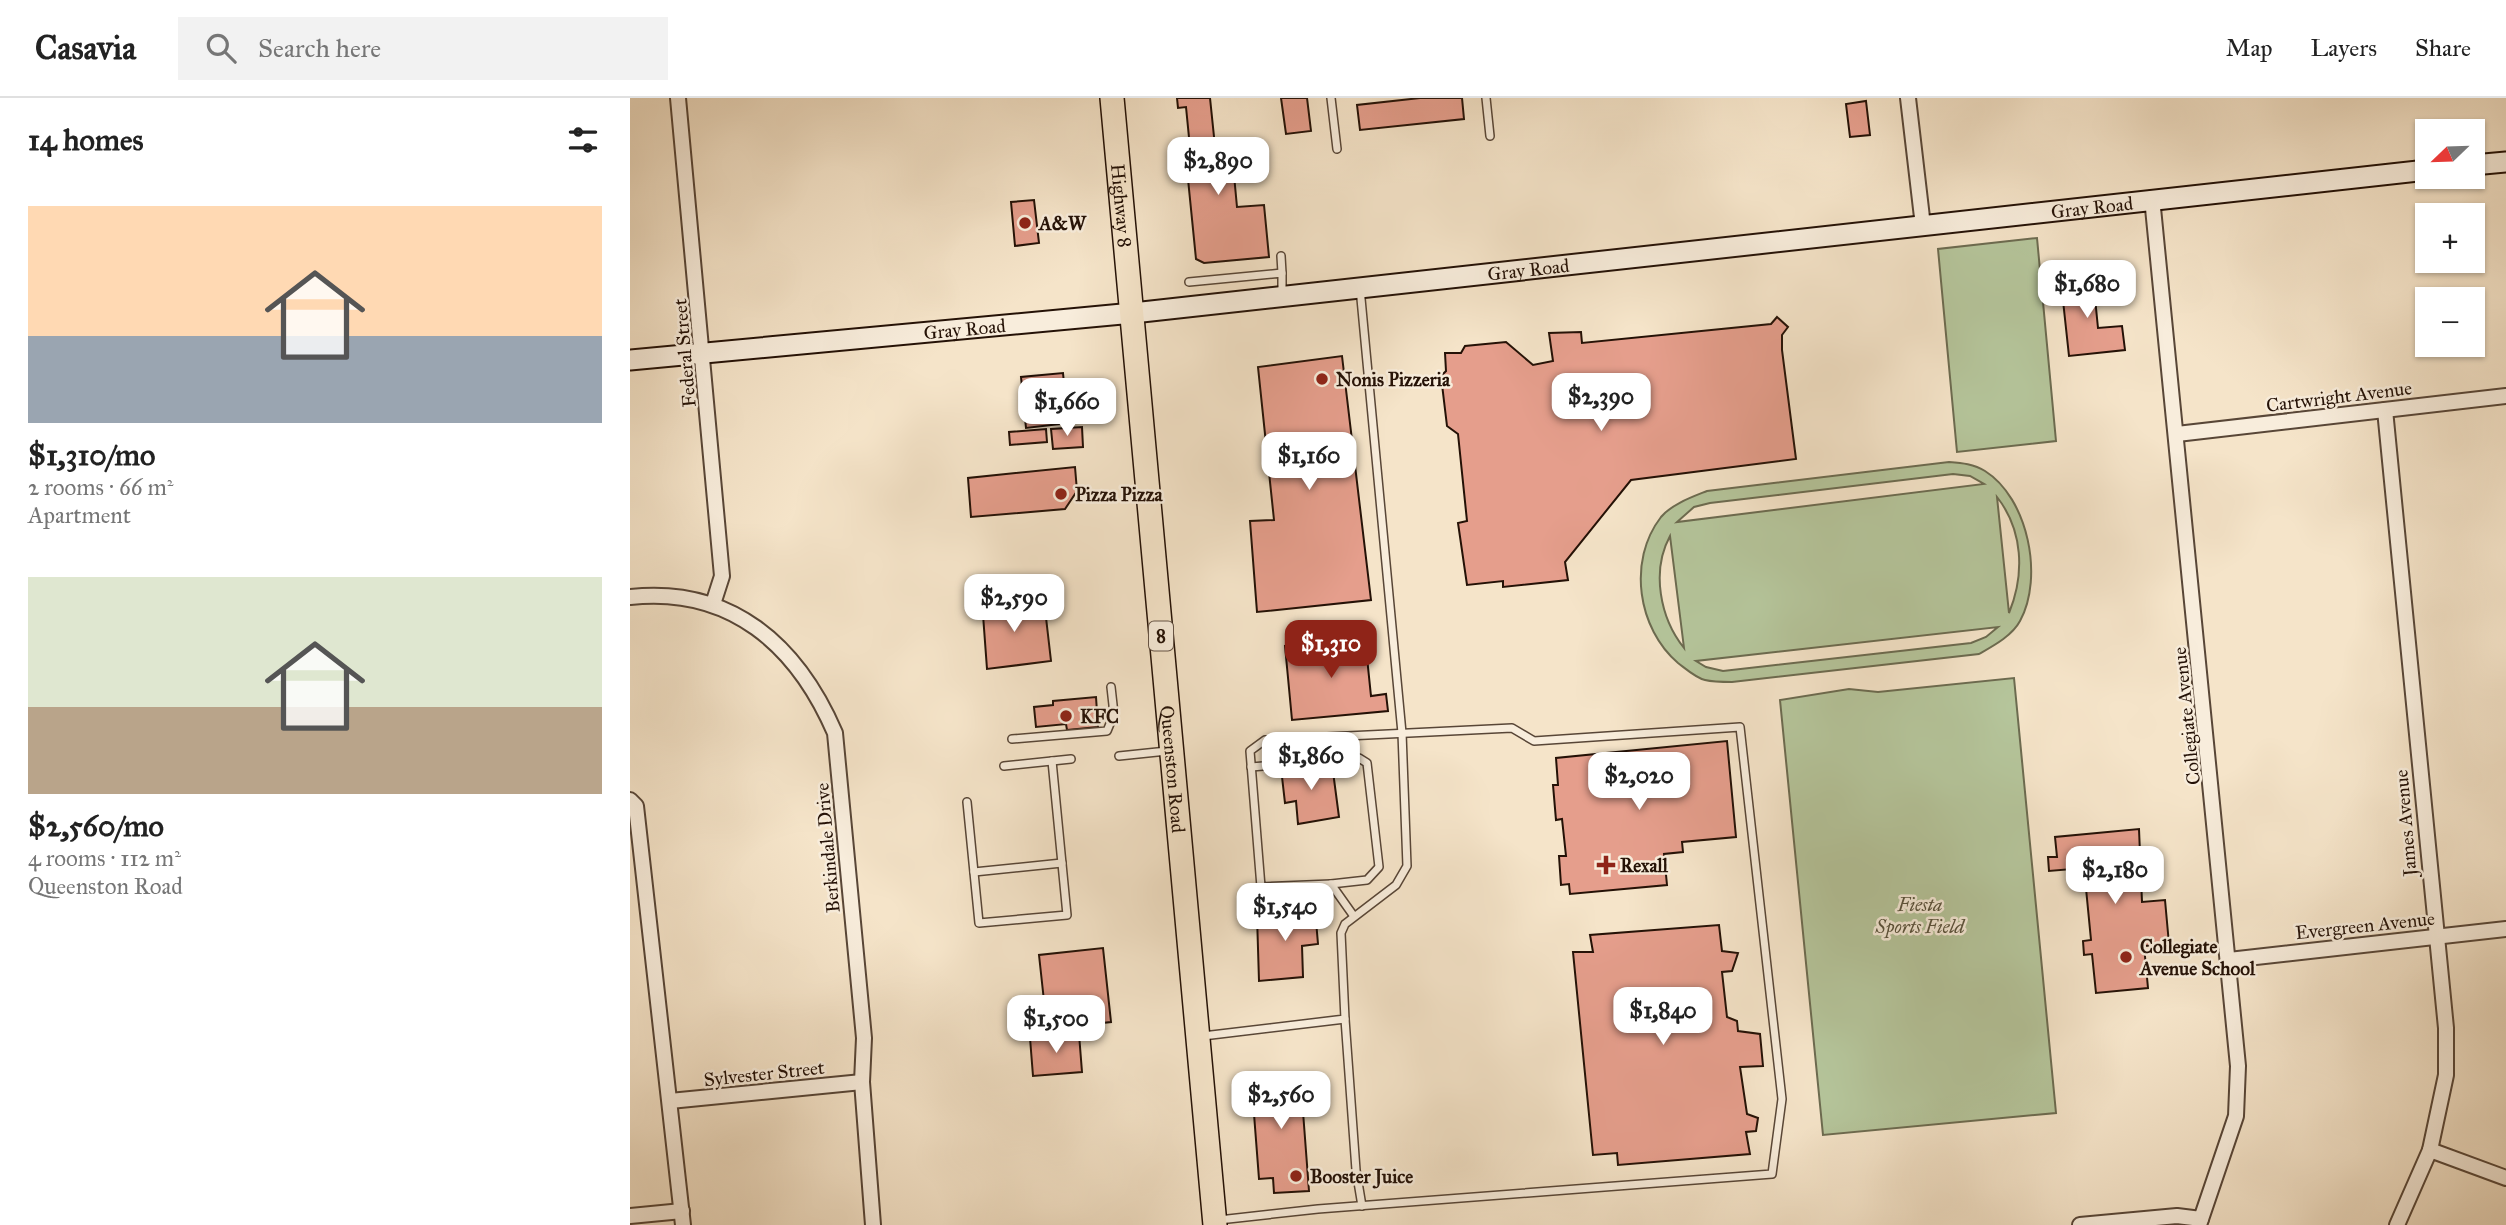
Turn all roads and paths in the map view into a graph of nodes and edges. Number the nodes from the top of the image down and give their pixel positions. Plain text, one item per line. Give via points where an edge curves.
1 (678, 98) edge
2 (1112, 98) edge
3 (1331, 98) edge
4 (1486, 98) edge
5 (1909, 98) edge
6 (1490, 136) dead end
7 (1337, 149) dead end
8 (2506, 162) edge
9 (2485, 164) edge
10 (2415, 171) edge
11 (2152, 198) junction
12 (1923, 226) junction
13 (1281, 256) dead end
14 (1282, 273) junction
15 (1189, 282) dead end
16 (1359, 286) junction
17 (1282, 295) junction
18 (1133, 313) junction
19 (703, 353) junction
20 (630, 360) edge
21 (2506, 397) edge
22 (2385, 410) junction
23 (2178, 435) junction
24 (630, 597) edge
25 (713, 604) junction
26 (1111, 687) dead end
27 (1402, 733) junction
28 (1012, 739) dead end
29 (1172, 751) junction
30 (1119, 756) dead end
31 (1071, 759) dead end
32 (1052, 761) junction
33 (1004, 766) dead end
34 (1251, 767) junction
35 (630, 800) edge
36 (967, 802) dead end
37 (1062, 863) junction
38 (974, 872) junction
39 (1331, 884) junction
40 (1353, 915) junction
41 (2506, 929) edge
42 (2436, 936) junction
43 (2229, 960) junction
44 (1345, 1019) junction
45 (1198, 1036) junction
46 (862, 1082) junction
47 (670, 1101) junction
48 (2430, 1150) junction
49 (2506, 1178) edge
50 (1363, 1206) junction
51 (630, 1216) edge
52 (682, 1218) edge
53 (2200, 1222) edge
54 (1215, 1223) edge
55 (873, 1225) edge
56 (2080, 1225) edge
57 (2397, 1225) edge

1 - 19 street, Federal Street
2 - 18 main road, Highway 8 / 8
3 - 7 lane
4 - 6 lane
5 - 12 street
8 - 9 main road
10 - 11 main road, Gray Road
11 - 12 main road, Gray Road
11 - 23 street, Collegiate Avenue
12 - 16 main road, Gray Road
13 - 14 lane
14 - 15 lane
14 - 17 lane
16 - 17 main road, Gray Road
16 - 27 lane
17 - 18 main road, Gray Road
18 - 19 main road, Gray Road
18 - 29 main road, Queenston Road / 8
19 - 20 main road, Gray Road
19 - 25 street, Federal Street via 722,576
21 - 22 street, Cartwright Avenue
22 - 23 street, Cartwright Avenue
22 - 42 street, James Avenue
23 - 43 street, Collegiate Avenue
24 - 25 street, Berkindale Drive via 681,596
25 - 46 street, Berkindale Drive via 746,621 801,669 835,733 864,1038
26 - 28 lane via 1114,714 1107,730
27 - 34 lane via 1265,740 1250,751
27 - 40 lane via 1406,866 1396,885
27 - 50 lane via 1512,728 1534,741 1740,727 1782,1099 1772,1174
29 - 30 lane
29 - 45 main road, Queenston Road / 8
31 - 32 lane
32 - 33 lane
32 - 37 lane
34 - 39 lane via 1261,887
34 - 39 lane via 1359,758 1367,763 1379,867 1367,880
35 - 47 street via 636,806
36 - 38 lane
37 - 38 lane
37 - 38 lane via 1068,915 979,923
39 - 40 lane
40 - 44 lane via 1341,933
41 - 42 street, Evergreen Avenue
42 - 43 street, Evergreen Avenue
42 - 48 street, James Avenue via 2446,1075
43 - 53 street, Collegiate Avenue via 2239,1092 2236,1116
44 - 45 lane
44 - 50 lane via 1356,1170
45 - 54 main road, Queenston Road / 8
46 - 47 street, Sylvester Street
46 - 55 street, Berkindale Drive
47 - 52 street
48 - 49 street
48 - 57 street, James Avenue
50 - 54 lane
51 - 52 street
53 - 56 street via 2177,1216

